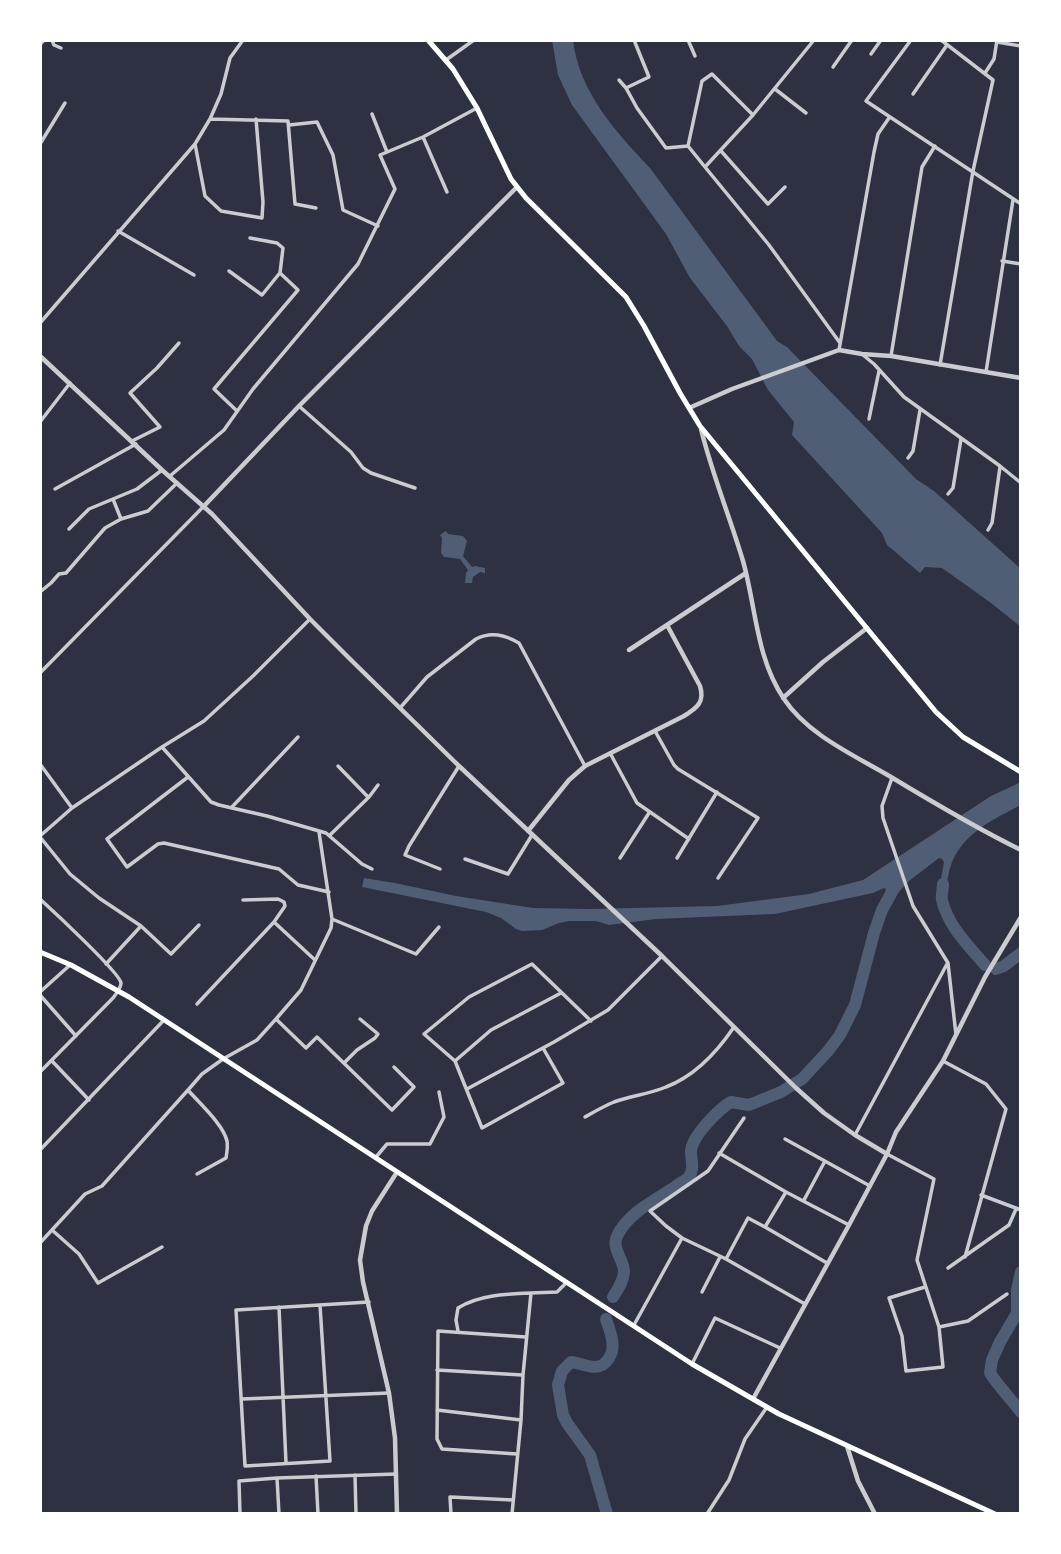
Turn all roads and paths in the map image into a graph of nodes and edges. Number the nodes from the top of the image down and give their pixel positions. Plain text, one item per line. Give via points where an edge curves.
1 (44, 40) edge
2 (52, 40) edge
3 (243, 40) edge
4 (428, 40) edge
5 (474, 40) edge
6 (634, 40) edge
7 (688, 40) edge
8 (814, 40) edge
9 (852, 40) edge
10 (881, 40) edge
11 (911, 40) edge
12 (941, 40) edge
13 (997, 41) edge
14 (40, 45) edge
15 (947, 45) junction
16 (1021, 46) edge
17 (61, 48) dead end
18 (871, 54) dead end
19 (695, 56) dead end
20 (446, 60) junction
21 (834, 67) dead end
22 (985, 72) junction
23 (619, 80) dead end
24 (626, 88) junction
25 (775, 89) junction
26 (913, 94) dead end
27 (65, 103) dead end
28 (477, 108) junction
29 (806, 113) dead end
30 (372, 114) dead end
31 (753, 115) junction
32 (890, 117) junction
33 (210, 119) junction
34 (256, 119) junction
35 (289, 125) junction
36 (423, 137) junction
37 (40, 144) edge
38 (195, 144) junction
39 (688, 146) junction
40 (935, 146) junction
41 (721, 151) junction
42 (387, 152) junction
43 (705, 167) junction
44 (973, 171) junction
45 (517, 187) junction
46 (785, 187) dead end
47 (447, 192) dead end
48 (1013, 200) junction
49 (1021, 204) edge
50 (316, 208) dead end
51 (378, 226) junction
52 (118, 231) junction
53 (250, 238) dead end
54 (1002, 261) junction
55 (1021, 264) edge
56 (229, 271) dead end
57 (280, 273) junction
58 (194, 275) dead end
59 (40, 323) edge
60 (179, 343) dead end
61 (840, 344) junction
62 (839, 350) junction
63 (862, 354) junction
64 (40, 356) edge
65 (891, 356) junction
66 (940, 365) junction
67 (879, 371) junction
68 (986, 372) junction
69 (1021, 378) edge
70 (70, 383) junction
71 (299, 406) junction
72 (689, 408) junction
73 (920, 410) junction
74 (237, 412) junction
75 (869, 419) dead end
76 (40, 422) edge
77 (700, 426) junction
78 (961, 438) junction
79 (134, 443) junction
80 (908, 458) dead end
81 (1000, 466) junction
82 (162, 470) junction
83 (170, 476) junction
84 (177, 483) junction
85 (1021, 483) edge
86 (415, 488) dead end
87 (55, 489) dead end
88 (948, 494) dead end
89 (113, 499) junction
90 (204, 506) junction
91 (121, 519) junction
92 (69, 529) dead end
93 (988, 530) dead end
94 (746, 573) junction
95 (40, 592) edge
96 (310, 619) junction
97 (667, 625) junction
98 (867, 628) junction
99 (629, 650) dead end
100 (40, 673) edge
101 (783, 698) junction
102 (400, 708) junction
103 (655, 731) junction
104 (298, 737) dead end
105 (162, 747) junction
106 (610, 753) junction
107 (40, 764) edge
108 (338, 766) dead end
109 (459, 766) junction
110 (585, 766) junction
111 (1021, 772) edge
112 (188, 777) junction
113 (892, 778) junction
114 (378, 785) dead end
115 (717, 792) junction
116 (369, 797) junction
117 (72, 808) junction
118 (231, 808) junction
119 (649, 813) junction
120 (319, 832) junction
121 (530, 833) junction
122 (330, 835) junction
123 (40, 837) edge
124 (689, 839) junction
125 (1021, 850) edge
126 (620, 858) dead end
127 (677, 858) dead end
128 (465, 859) dead end
129 (372, 869) dead end
130 (440, 869) dead end
131 (718, 877) dead end
132 (329, 892) junction
133 (40, 899) edge
134 (243, 900) dead end
135 (1021, 917) edge
136 (332, 919) junction
137 (274, 922) junction
138 (199, 925) dead end
139 (141, 926) junction
140 (439, 927) dead end
141 (40, 952) edge
142 (662, 956) junction
143 (315, 960) junction
144 (948, 962) junction
145 (106, 964) junction
146 (71, 965) junction
147 (118, 990) junction
148 (561, 992) junction
149 (40, 993) edge
150 (197, 1004) dead end
151 (276, 1019) junction
152 (360, 1019) dead end
153 (164, 1020) junction
154 (591, 1021) junction
155 (735, 1027) junction
156 (956, 1035) junction
157 (76, 1036) junction
158 (543, 1048) junction
159 (223, 1059) junction
160 (51, 1061) junction
161 (455, 1061) junction
162 (943, 1061) junction
163 (344, 1063) junction
164 (394, 1067) dead end
165 (41, 1069) edge
166 (467, 1089) junction
167 (188, 1090) junction
168 (439, 1092) dead end
169 (89, 1100) junction
170 (585, 1117) dead end
171 (744, 1118) dead end
172 (855, 1135) junction
173 (785, 1139) dead end
174 (40, 1150) edge
175 (719, 1153) junction
176 (887, 1154) junction
177 (376, 1157) junction
178 (825, 1161) junction
179 (398, 1171) junction
180 (197, 1174) dead end
181 (870, 1186) junction
182 (786, 1192) junction
183 (981, 1195) junction
184 (804, 1200) junction
185 (1018, 1210) edge
186 (849, 1226) junction
187 (765, 1227) junction
188 (52, 1230) junction
189 (682, 1238) junction
190 (40, 1243) edge
191 (162, 1247) dead end
192 (720, 1257) junction
193 (965, 1257) junction
194 (726, 1259) junction
195 (828, 1263) junction
196 (948, 1268) dead end
197 (567, 1282) junction
198 (925, 1287) junction
199 (702, 1292) dead end
200 (530, 1293) junction
201 (1007, 1294) dead end
202 (369, 1302) junction
203 (805, 1304) junction
204 (320, 1305) junction
205 (279, 1307) junction
206 (634, 1326) junction
207 (939, 1328) junction
208 (458, 1331) junction
209 (526, 1337) junction
210 (780, 1348) junction
211 (692, 1364) junction
212 (437, 1370) junction
213 (523, 1376) junction
214 (389, 1393) junction
215 (325, 1396) junction
216 (283, 1397) junction
217 (242, 1399) junction
218 (753, 1399) junction
219 (766, 1407) junction
220 (437, 1410) junction
221 (522, 1420) junction
222 (846, 1446) junction
223 (517, 1454) junction
224 (286, 1463) junction
225 (396, 1474) junction
226 (355, 1475) junction
227 (316, 1476) junction
228 (277, 1478) junction
229 (513, 1500) junction
230 (240, 1514) edge
231 (279, 1514) edge
232 (318, 1514) edge
233 (356, 1514) edge
234 (397, 1514) edge
235 (451, 1514) edge
236 (512, 1514) edge
237 (707, 1514) edge
238 (875, 1514) edge
239 (995, 1514) edge

1 - 14 street
2 - 17 street
3 - 33 street via 230,58
4 - 20 highway
5 - 20 street
6 - 24 street via 649,77
7 - 19 street
8 - 25 street
9 - 21 street
10 - 18 street
11 - 32 street via 866,100
12 - 15 street
13 - 16 street
13 - 22 street via 994,59
15 - 22 street
15 - 26 street
20 - 28 highway
22 - 44 street via 993,80
23 - 24 street
24 - 39 street via 666,148
25 - 29 street
25 - 31 street
27 - 37 street
28 - 36 street
28 - 45 highway
30 - 42 street
31 - 39 street via 712,74 702,81
31 - 41 street
32 - 40 street
32 - 61 street via 878,134 874,152
33 - 34 street
33 - 38 street
34 - 35 street via 288,121
34 - 38 street via 262,218 221,211 205,196
35 - 50 street via 295,204
35 - 51 street via 317,122 333,155 342,210
36 - 42 street
36 - 47 street
38 - 52 street
39 - 43 street
40 - 44 street
40 - 65 street via 922,167
41 - 43 street
41 - 46 street via 768,204
42 - 51 street via 380,155 395,189
43 - 61 street via 769,245
44 - 48 street
44 - 66 street
45 - 71 street
45 - 72 highway via 626,297
48 - 49 street
48 - 54 street
51 - 74 street via 358,264
52 - 58 street
52 - 59 street
53 - 57 street via 282,248
54 - 55 street
54 - 68 street
56 - 57 street via 262,295
57 - 74 street via 298,290 214,388
60 - 79 street via 130,393 160,427
61 - 62 street
62 - 63 street
62 - 72 street
63 - 65 street
63 - 67 street
64 - 70 street
65 - 66 street
66 - 68 street
67 - 73 street
67 - 75 street
68 - 69 street
70 - 76 street
70 - 79 street
71 - 86 street via 363,468
71 - 90 street
72 - 77 highway
73 - 78 street
73 - 80 street
74 - 83 street via 224,430
77 - 94 street
77 - 98 highway
78 - 81 street
78 - 88 street via 953,488
79 - 82 street
79 - 87 street
81 - 85 street
81 - 93 street
82 - 83 street
82 - 89 street via 137,489
83 - 84 street
84 - 90 street
84 - 91 street via 148,511
89 - 91 street
89 - 92 street via 89,509
90 - 96 street
90 - 100 street
91 - 95 street via 105,528 66,573
94 - 97 street
94 - 101 street via 762,649
96 - 102 street
96 - 105 street via 204,721
97 - 99 street
97 - 103 street via 703,693 693,710
98 - 101 street
98 - 111 highway via 936,712 963,737
101 - 113 street via 821,735
102 - 109 street
102 - 110 street via 427,677 476,639 498,635 515,640
103 - 106 street
103 - 115 street via 674,765
104 - 118 street
105 - 112 street
105 - 117 street
106 - 110 street
106 - 119 street via 637,803
107 - 117 street
108 - 116 street
109 - 121 street
109 - 130 street via 405,855
110 - 121 street
112 - 118 street via 211,802
112 - 132 street via 107,839 127,867 164,843 279,870 298,885
113 - 125 street
113 - 144 street via 883,817 913,906
114 - 116 street
115 - 124 street
115 - 131 street via 758,818
116 - 122 street
117 - 123 street
118 - 120 street
119 - 124 street
119 - 126 street
120 - 122 street
120 - 132 street
121 - 128 street via 508,874
121 - 142 street
122 - 129 street
123 - 139 street via 70,874
124 - 127 street
132 - 136 street
133 - 145 street
134 - 137 street via 284,902
135 - 156 street
136 - 140 street via 416,954
136 - 143 street
137 - 143 street
137 - 150 street
138 - 139 street via 171,954
139 - 145 street
141 - 146 highway
142 - 154 street
142 - 155 street
143 - 151 street via 301,990
144 - 156 street
144 - 172 street
145 - 147 street via 120,980
146 - 147 highway
146 - 149 street
147 - 153 highway
147 - 157 street
148 - 154 street
148 - 161 street via 491,1030
148 - 161 street via 532,964 469,997 425,1034
149 - 157 street
151 - 159 street via 257,1040
151 - 163 street via 306,1048 317,1037
152 - 163 street via 378,1034
153 - 159 highway
153 - 169 street
154 - 158 street
155 - 170 street via 722,1046 684,1079
155 - 172 street via 796,1088
156 - 162 street
157 - 160 street
158 - 166 street
158 - 166 street via 563,1083 482,1128
159 - 167 street
159 - 177 highway
160 - 165 street
160 - 169 street
161 - 166 street
162 - 176 street via 896,1132
162 - 183 street via 986,1084 1006,1109
163 - 164 street via 392,1110 414,1087
167 - 180 street via 212,1116 228,1146 226,1158
167 - 188 street via 102,1186 85,1194
168 - 177 street via 443,1117 430,1144 387,1144
169 - 174 street
171 - 175 street
172 - 176 street
173 - 178 street
175 - 182 street
175 - 189 street via 708,1171 650,1211
176 - 181 street
176 - 198 street via 934,1179 917,1260
177 - 179 highway
178 - 181 street
178 - 184 street
179 - 197 highway
179 - 202 street via 366,1226 360,1261
181 - 186 street
182 - 184 street
182 - 187 street
183 - 185 street
183 - 193 street
184 - 186 street
185 - 193 street via 1009,1225
186 - 195 street
187 - 194 street via 748,1218
187 - 195 street
188 - 190 street
188 - 191 street via 79,1254 97,1283
189 - 192 street
189 - 206 street
192 - 194 street
192 - 199 street
193 - 196 street
194 - 203 street
195 - 203 street
197 - 200 street via 557,1293
197 - 206 highway
198 - 207 street
198 - 207 street via 889,1298 902,1336 906,1371 943,1367
200 - 208 street via 466,1303 458,1308
200 - 209 street
201 - 207 street via 968,1321
202 - 204 street
202 - 214 street
203 - 210 street
204 - 205 street
204 - 215 street
205 - 216 street
205 - 217 street via 236,1310
206 - 211 highway
208 - 209 street
208 - 212 street via 438,1331
209 - 213 street
210 - 211 street via 715,1318
210 - 218 street
211 - 218 highway
212 - 213 street
212 - 220 street
213 - 221 street
214 - 215 street
214 - 225 street
215 - 216 street
215 - 224 street via 330,1461
216 - 217 street
216 - 224 street
217 - 224 street via 245,1466
218 - 219 highway
219 - 222 highway
219 - 237 street
220 - 221 street
220 - 223 street via 437,1439 443,1449
221 - 223 street
222 - 238 street
222 - 239 highway
223 - 229 street
225 - 226 street
225 - 234 street
226 - 227 street
226 - 233 street
227 - 228 street
227 - 232 street
228 - 230 street via 239,1481
228 - 231 street
229 - 235 street via 450,1497
229 - 236 street

